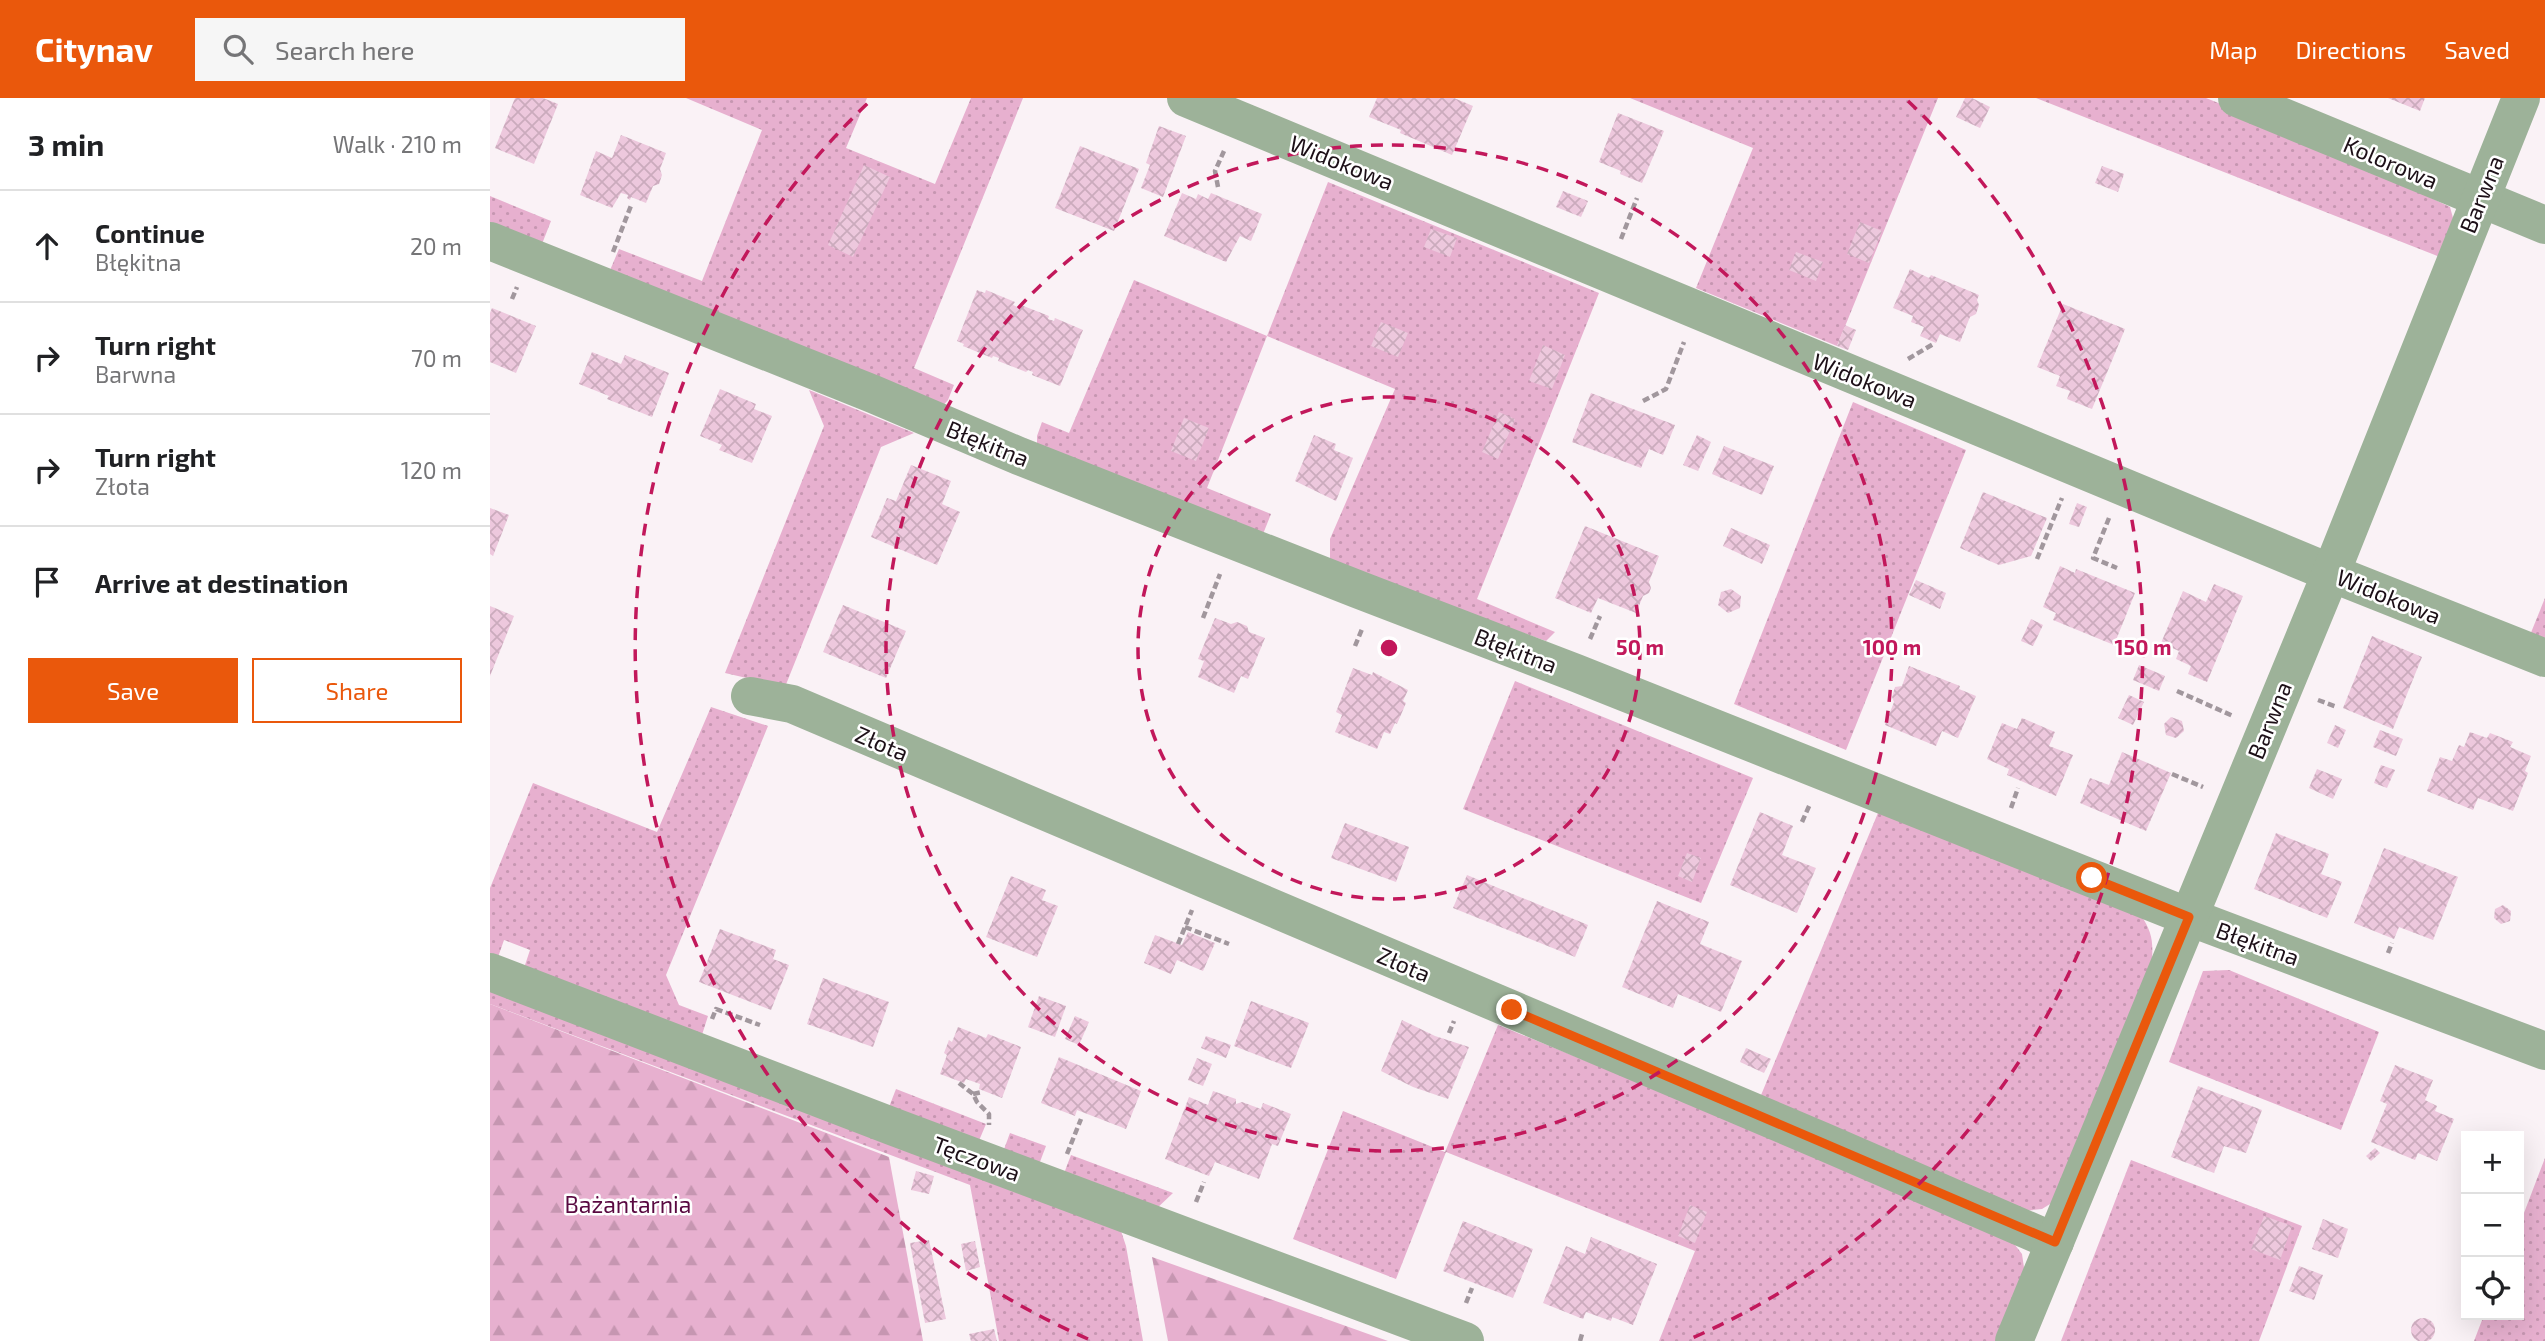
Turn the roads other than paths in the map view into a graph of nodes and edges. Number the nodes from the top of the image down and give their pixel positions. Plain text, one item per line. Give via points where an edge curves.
1 (1186, 98) edge
2 (2236, 98) edge
3 (2521, 98) edge
4 (2479, 199) junction
5 (2545, 225) edge
6 (490, 241) edge
7 (2331, 573) junction
8 (2545, 658) edge
9 (750, 695) dead end
10 (2189, 917) junction
11 (490, 972) edge
12 (2545, 1051) edge
13 (2055, 1242) junction
14 (1465, 1341) edge
15 (2014, 1341) edge

1 - 7 street, Widokowa
2 - 4 street, Kolorowa
3 - 4 street, Barwna
4 - 5 street, Kolorowa
4 - 7 street, Barwna
6 - 10 street, Błękitna
7 - 8 street, Widokowa
7 - 10 street, Barwna
9 - 13 street, Złota via 792,704
10 - 12 street, Błękitna
10 - 13 street, Barwna
11 - 14 street, Tęczowa
13 - 15 street, Barwna

